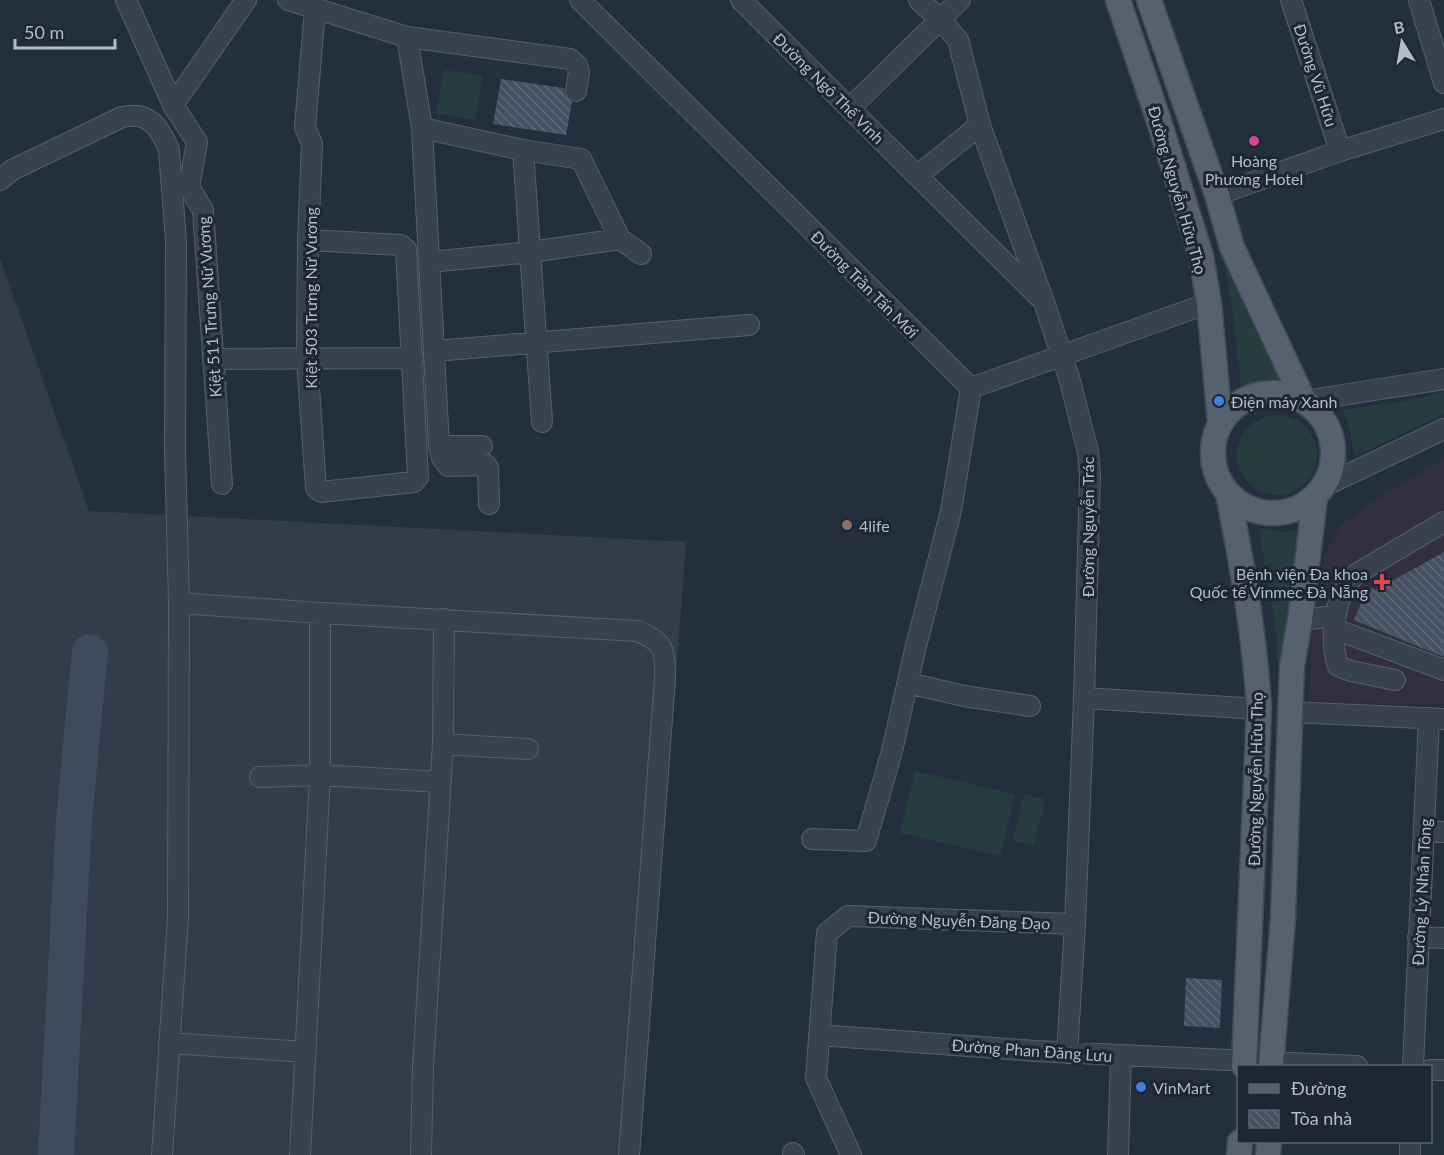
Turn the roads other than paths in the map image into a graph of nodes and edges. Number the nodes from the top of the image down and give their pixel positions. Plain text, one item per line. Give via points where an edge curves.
1 (126, 0) edge
2 (288, 0) edge
3 (580, 0) edge
4 (741, 0) edge
5 (919, 0) edge
6 (960, 0) edge
7 (1118, 0) edge
8 (1149, 0) edge
9 (1291, 0) edge
10 (1419, 0) edge
11 (241, 2) edge
12 (315, 9) junction
13 (941, 20) junction
14 (407, 37) junction
15 (1444, 83) edge
16 (576, 91) dead end
17 (173, 105) junction
18 (849, 108) junction
19 (1444, 119) edge
20 (981, 125) junction
21 (422, 128) junction
22 (523, 150) junction
23 (1340, 151) junction
24 (918, 175) junction
25 (0, 180) edge
26 (1217, 195) junction
27 (620, 239) junction
28 (308, 240) junction
29 (531, 252) junction
30 (641, 254) dead end
31 (430, 262) junction
32 (1044, 302) junction
33 (1209, 303) junction
34 (749, 325) dead end
35 (537, 342) junction
36 (434, 351) junction
37 (1061, 355) junction
38 (413, 358) junction
39 (213, 359) junction
40 (308, 360) junction
41 (1444, 379) edge
42 (971, 388) junction
43 (1304, 400) junction
44 (542, 422) dead end
45 (1220, 422) junction
46 (1444, 429) edge
47 (439, 446) junction
48 (482, 446) dead end
49 (222, 484) dead end
50 (1320, 492) junction
51 (1228, 494) junction
52 (489, 504) dead end
53 (1444, 522) edge
54 (179, 603) junction
55 (320, 613) junction
56 (444, 619) junction
57 (1300, 620) junction
58 (1335, 622) junction
59 (1444, 670) edge
60 (1395, 680) dead end
61 (908, 683) junction
62 (1084, 698) junction
63 (1030, 706) dead end
64 (1259, 709) junction
65 (1290, 712) junction
66 (1436, 719) edge
67 (443, 744) junction
68 (528, 749) dead end
69 (320, 776) junction
70 (260, 777) dead end
71 (440, 782) junction
72 (1424, 831) junction
73 (1444, 832) edge
74 (812, 839) dead end
75 (1075, 924) junction
76 (1418, 937) junction
77 (1444, 938) edge
78 (819, 1035) junction
79 (169, 1043) junction
80 (306, 1052) junction
81 (1067, 1053) junction
82 (1121, 1056) junction
83 (1245, 1064) edge
84 (1271, 1064) edge
85 (1314, 1065) edge
86 (1413, 1065) edge
87 (162, 1155) edge
88 (300, 1155) edge
89 (420, 1155) edge
90 (629, 1155) edge
91 (851, 1155) edge
92 (1118, 1155) edge

1 - 17 street, Kiệt 511 Trưng Nữ Vương
2 - 12 street
3 - 42 street, Đường Trần Tấn Mới
4 - 18 street, Đường Ngô Thế Vinh
5 - 13 street, Đường Nguyễn Trác
6 - 13 street
7 - 33 main road, Đường Nguyễn Hữu Thọ via 1201,256
8 - 26 main road, Đường Nguyễn Hữu Thọ
9 - 23 street, Đường Vũ Hữu
10 - 15 street
11 - 17 street
12 - 14 street
12 - 28 street, Kiệt 503 Trưng Nữ Vương via 305,127 312,144
13 - 18 street
13 - 20 street, Đường Nguyễn Trác via 958,40
14 - 16 street via 570,59 578,64
14 - 21 street
17 - 39 street, Kiệt 511 Trưng Nữ Vương via 197,142 189,187 203,210
18 - 24 street, Đường Ngô Thế Vinh
19 - 23 street
20 - 24 street
20 - 32 street, Đường Nguyễn Trác
21 - 22 street
21 - 31 street
22 - 27 street via 580,159
22 - 29 street
23 - 26 street
24 - 32 street, Đường Ngô Thế Vinh
25 - 54 street via 12,170 135,114 154,123 165,139 176,241
26 - 43 main road, Đường Nguyễn Hữu Thọ via 1250,290
27 - 29 street
27 - 30 street
28 - 38 street via 401,245 406,249
28 - 40 street, Kiệt 503 Trưng Nữ Vương
29 - 31 street
29 - 35 street
31 - 36 street
32 - 37 street, Đường Nguyễn Trác
33 - 37 street
33 - 45 main road, Đường Nguyễn Hữu Thọ
34 - 35 street
35 - 36 street
35 - 44 street
36 - 47 street
37 - 42 street
37 - 62 street, Đường Nguyễn Trác via 1081,420 1090,475
38 - 40 street
38 - 40 street, Kiệt 503 Trưng Nữ Vương via 418,477 414,482 318,491
39 - 40 street
39 - 49 street, Kiệt 511 Trưng Nữ Vương
41 - 43 street
42 - 61 street via 951,511
43 - 45 main road via 1270,393 1252,397 1235,406
43 - 50 main road via 1322,417 1331,436 1334,456
45 - 51 main road via 1212,459 1217,478
46 - 50 street
47 - 48 street
47 - 52 street via 448,466 486,465
50 - 51 main road via 1302,507 1283,513 1263,513 1244,507
50 - 57 main road, Đường Nguyễn Hữu Thọ
51 - 64 main road, Đường Nguyễn Hữu Thọ via 1247,590
53 - 58 street via 1356,574 1344,588
54 - 55 street
54 - 79 street via 178,916
55 - 56 street
55 - 69 street
56 - 67 street
56 - 90 street via 638,631 662,648 663,705
57 - 58 street
57 - 65 main road, Đường Nguyễn Hữu Thọ
58 - 59 street
58 - 60 street via 1338,666
61 - 63 street
61 - 74 street via 866,841
62 - 64 street
62 - 75 street, Đường Nguyễn Trác
64 - 83 main road, Đường Nguyễn Hữu Thọ
65 - 66 street
65 - 84 main road, Đường Nguyễn Hữu Thọ via 1283,918
66 - 72 street, Đường Lý Nhân Tông
67 - 68 street
67 - 71 street
69 - 70 street
69 - 71 street
69 - 80 street
71 - 89 street
72 - 73 street
72 - 76 street, Đường Lý Nhân Tông
75 - 78 street, Đường Nguyễn Đăng Đạo via 848,916 827,933
75 - 81 street, Đường Nguyễn Trác
76 - 77 street
76 - 86 street, Đường Lý Nhân Tông
78 - 81 street, Đường Phan Đăng Lưu
78 - 91 street, Đường Nguyễn Đăng Đạo via 816,1078
79 - 80 street
79 - 87 street
80 - 88 street
81 - 82 street, Đường Phan Đăng Lưu
82 - 83 street, Đường Phan Đăng Lưu
82 - 92 street
83 - 84 street, Đường Phan Đăng Lưu
84 - 85 street, Đường Phan Đăng Lưu

